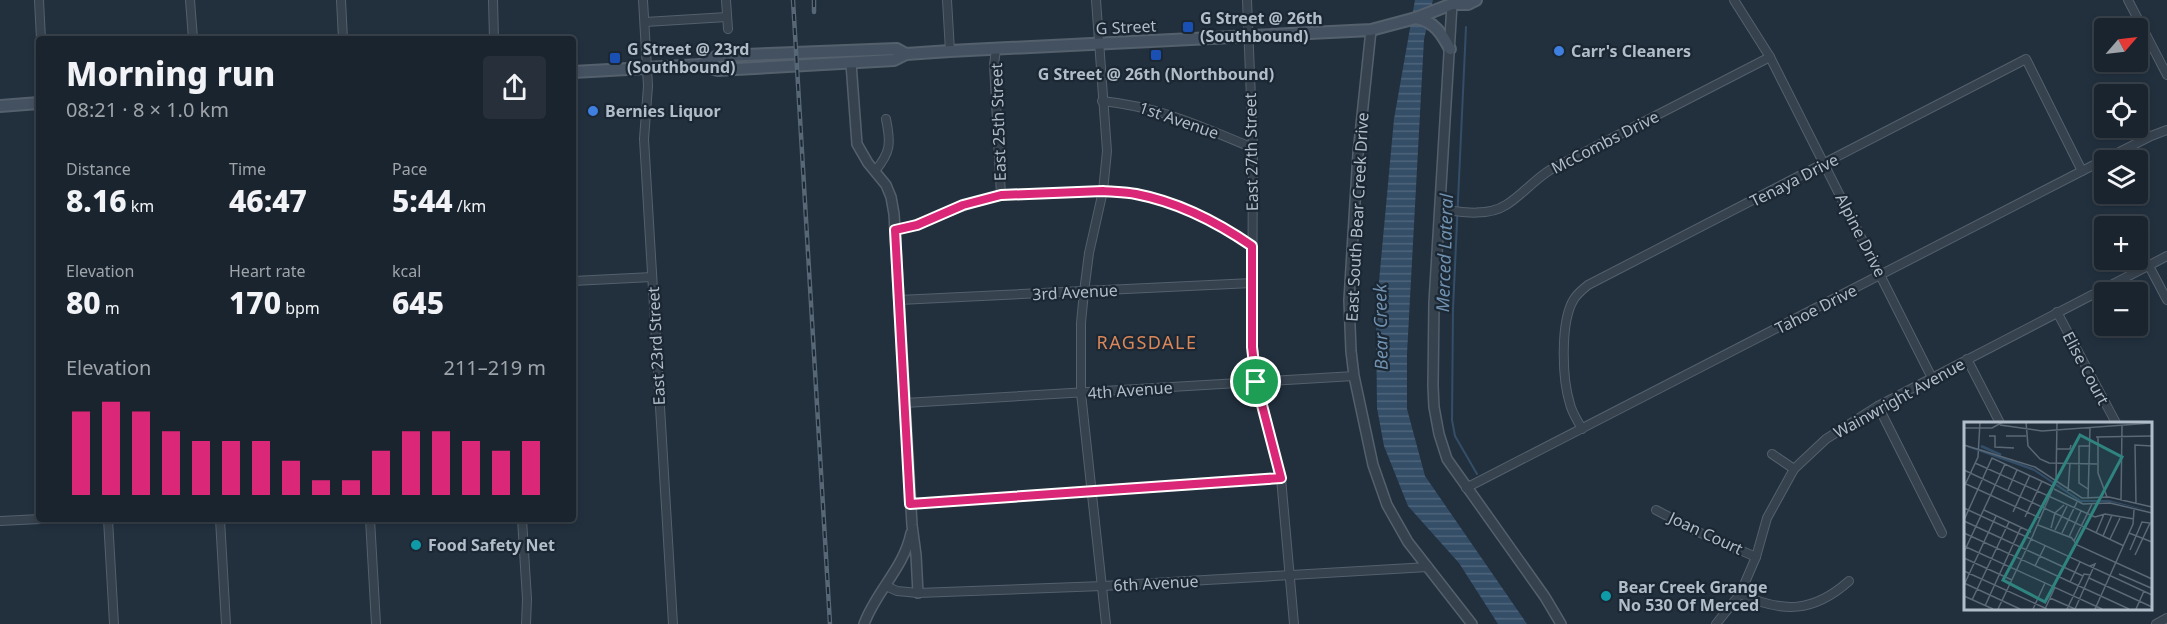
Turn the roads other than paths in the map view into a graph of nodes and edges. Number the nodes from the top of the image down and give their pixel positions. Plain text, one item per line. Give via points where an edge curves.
1 (39, 0) edge
2 (190, 0) edge
3 (340, 0) edge
4 (493, 0) edge
5 (644, 0) edge
6 (726, 0) edge
7 (947, 0) edge
8 (1096, 0) edge
9 (1247, 0) edge
10 (1476, 0) edge
11 (1734, 0) edge
12 (2128, 0) edge
13 (1453, 1) edge
14 (727, 17) junction
15 (1416, 18) junction
16 (645, 22) junction
17 (728, 29) dead end
18 (1371, 30) junction
19 (1249, 35) junction
20 (41, 36) edge
21 (193, 36) edge
22 (343, 36) edge
23 (494, 36) edge
24 (1098, 43) junction
25 (996, 49) junction
26 (1450, 49) junction
27 (950, 51) junction
28 (906, 54) junction
29 (1770, 57) junction
30 (852, 63) junction
31 (700, 65) junction
32 (647, 67) junction
33 (576, 72) edge
34 (2167, 75) edge
35 (1102, 101) junction
36 (36, 103) edge
37 (0, 106) edge
38 (886, 119) dead end
39 (2167, 130) edge
40 (1253, 148) junction
41 (1825, 164) junction
42 (874, 171) junction
43 (2082, 171) junction
44 (1103, 191) junction
45 (1001, 195) junction
46 (1445, 210) junction
47 (895, 230) junction
48 (1252, 246) junction
49 (2167, 256) edge
50 (2149, 266) junction
51 (1881, 275) junction
52 (652, 277) junction
53 (576, 280) edge
54 (1252, 283) junction
55 (1084, 292) junction
56 (899, 300) junction
57 (2167, 300) edge
58 (2057, 312) junction
59 (1967, 359) junction
60 (1354, 376) junction
61 (1932, 378) junction
62 (1256, 382) junction
63 (1081, 393) junction
64 (905, 403) junction
65 (1878, 406) junction
66 (1999, 422) edge
67 (2115, 422) edge
68 (1582, 429) junction
69 (1772, 454) dead end
70 (1794, 469) junction
71 (1281, 478) junction
72 (1466, 488) junction
73 (1091, 492) junction
74 (910, 504) junction
75 (1656, 510) dead end
76 (36, 519) edge
77 (0, 521) edge
78 (108, 522) edge
79 (220, 522) edge
80 (370, 522) edge
81 (522, 522) edge
82 (912, 525) junction
83 (1942, 533) dead end
84 (1756, 556) junction
85 (1428, 567) junction
86 (1290, 575) junction
87 (1849, 581) dead end
88 (886, 586) junction
89 (1103, 586) junction
90 (918, 594) junction
91 (1740, 594) junction
92 (2167, 618) edge
93 (114, 624) edge
94 (226, 624) edge
95 (376, 624) edge
96 (526, 624) edge
97 (673, 624) edge
98 (864, 624) edge
99 (1106, 624) edge
100 (1294, 624) edge
101 (1472, 624) edge
102 (1562, 624) edge
103 (1716, 624) edge
104 (2156, 624) edge

1 - 20 street
2 - 21 street
3 - 22 street
4 - 23 street
5 - 16 street, East 23rd Street
6 - 14 street
7 - 27 street
8 - 24 street
9 - 19 street, East 27th Street
10 - 13 main road, G Street via 1468,4
11 - 29 street, Alpine Drive
12 - 34 street
13 - 15 main road, G Street
13 - 26 street
14 - 16 street
14 - 17 street
15 - 18 main road, G Street
15 - 26 main road via 1437,29
16 - 32 street, East 23rd Street
18 - 19 main road, G Street
18 - 60 street, East South Bear Creek Drive via 1349,300
19 - 24 main road, G Street
19 - 40 street, East 27th Street
24 - 25 main road, G Street
24 - 35 street
25 - 27 main road, G Street
25 - 45 street, East 25th Street
26 - 46 street
27 - 28 main road, G Street
28 - 30 main road, G Street via 894,60
28 - 31 main road, G Street via 897,49 718,56
29 - 41 street, Alpine Drive
29 - 46 street, McCombs Drive via 1550,170 1504,207 1478,213
30 - 31 main road, G Street via 718,70
30 - 42 street via 856,140
31 - 32 main road, G Street
32 - 33 main road, G Street
32 - 52 street, East 23rd Street via 644,139
35 - 40 street, 1st Avenue via 1161,111
35 - 44 street via 1107,151
36 - 37 main road
38 - 42 street via 888,153
39 - 43 street, Tahoe Drive
40 - 48 street, East 27th Street
41 - 43 street, Tenaya Drive via 2026,59
41 - 51 street, Alpine Drive
41 - 68 street, Tenaya Drive via 1588,285 1575,298 1568,314 1564,369 1570,406
42 - 47 street via 891,198
43 - 51 street, Tahoe Drive
44 - 45 street
44 - 48 street via 1135,194 1190,211
44 - 55 street
45 - 47 street
46 - 72 street via 1434,303 1434,407 1447,459
47 - 56 street
48 - 54 street, East 27th Street
49 - 50 street, Wainwright Avenue
50 - 57 street
50 - 58 street, Wainwright Avenue
51 - 61 street, Alpine Drive
51 - 68 street, Tahoe Drive
52 - 53 street
52 - 97 street, East 23rd Street
54 - 55 street, 3rd Avenue
54 - 62 street, East 27th Street
55 - 56 street, 3rd Avenue
55 - 63 street
56 - 64 street
58 - 59 street, Wainwright Avenue
58 - 67 street, Elise Court
59 - 61 street, Wainwright Avenue
59 - 66 street
60 - 62 street, 4th Avenue
60 - 85 street, East South Bear Creek Drive via 1380,489 1399,527
61 - 65 street, Wainwright Avenue
62 - 63 street, 4th Avenue
62 - 71 street, East 27th Street
63 - 64 street, 4th Avenue
63 - 73 street
64 - 74 street
65 - 70 street, Wainwright Avenue via 1826,439
65 - 83 street
68 - 72 street, Tahoe Drive
69 - 70 street
70 - 84 street, Wainwright Avenue via 1767,518
71 - 73 street
71 - 86 street, East 27th Street
72 - 102 street
73 - 74 street
73 - 89 street
74 - 82 street
75 - 84 street, Joan Court
76 - 77 street
78 - 93 street
79 - 94 street
80 - 95 street
81 - 96 street
82 - 88 street via 906,552
82 - 90 street
84 - 91 street, Wainwright Avenue
85 - 86 street, 6th Avenue
85 - 101 street, East South Bear Creek Drive
86 - 89 street, 6th Avenue
86 - 100 street, East 27th Street
87 - 91 street via 1818,603 1792,608 1763,604
88 - 90 street, 6th Avenue
88 - 98 street via 869,609
89 - 90 street, 6th Avenue
89 - 99 street
91 - 103 street, Wainwright Avenue
92 - 104 street

